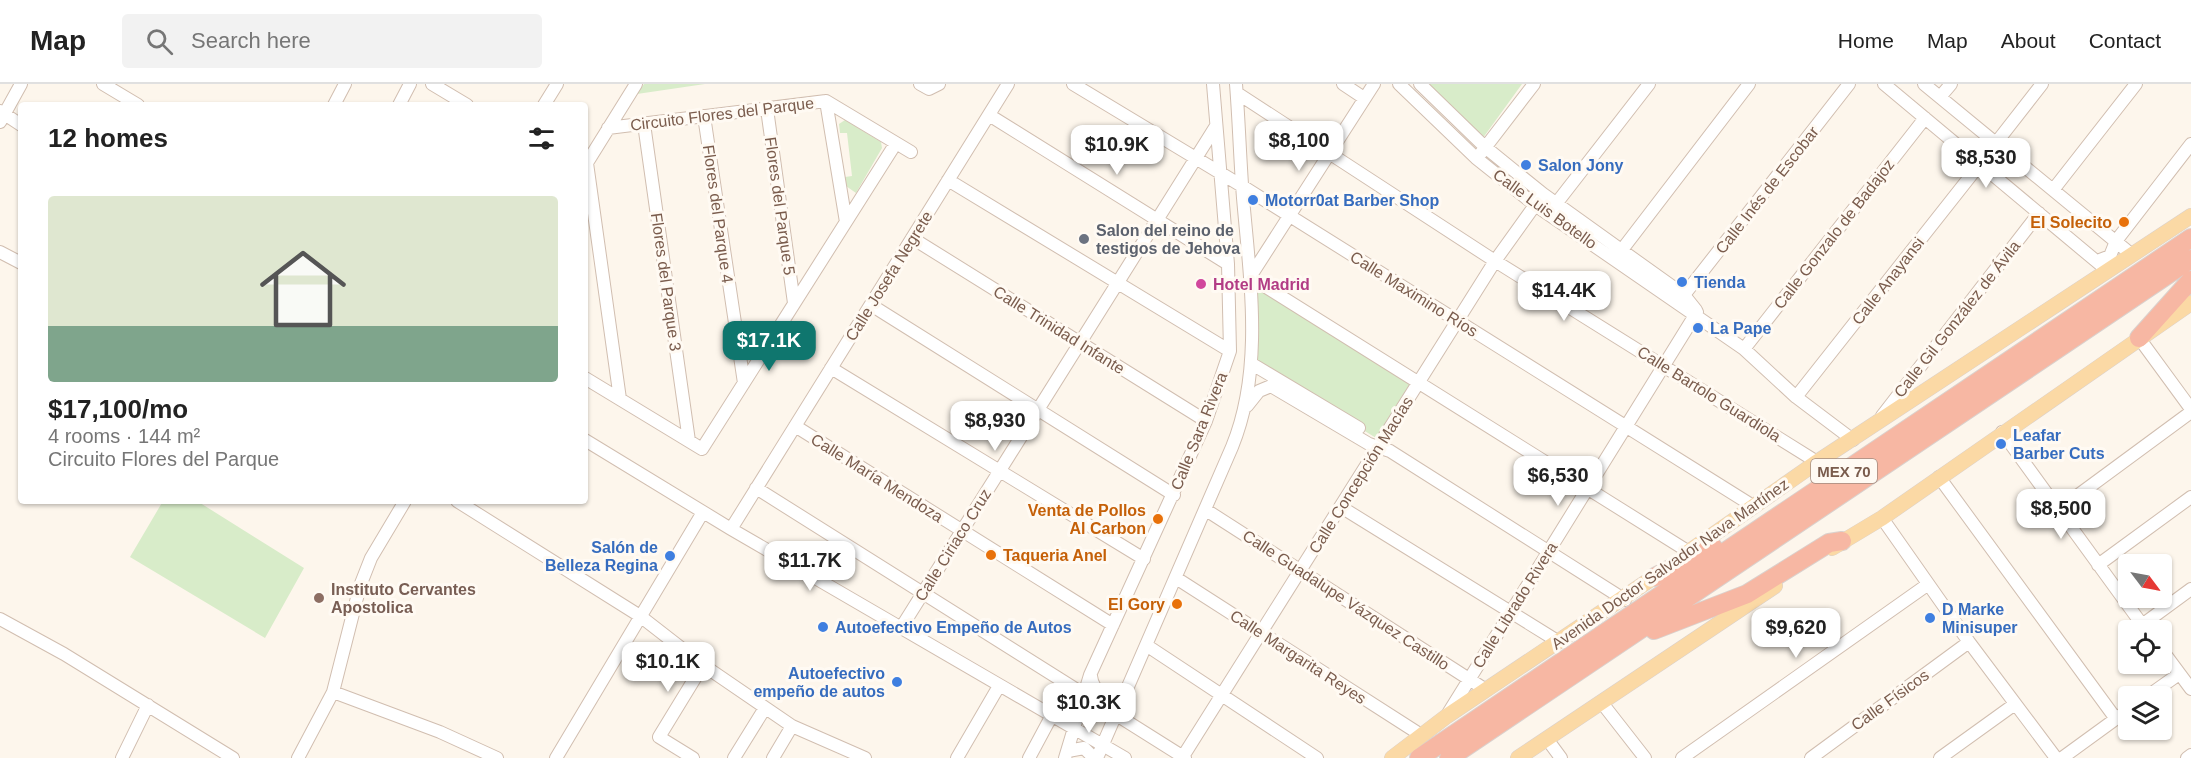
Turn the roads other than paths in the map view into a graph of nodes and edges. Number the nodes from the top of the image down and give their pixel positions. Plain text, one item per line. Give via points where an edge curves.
1 (21, 84) edge
2 (103, 84) edge
3 (345, 84) edge
4 (410, 84) edge
5 (432, 84) edge
6 (636, 84) edge
7 (1008, 84) edge
8 (1073, 84) edge
9 (1214, 84) edge
10 (1343, 84) edge
11 (1374, 84) edge
12 (1399, 84) edge
13 (1420, 84) edge
14 (1534, 84) edge
15 (1649, 84) edge
16 (1749, 84) edge
17 (1850, 84) edge
18 (1884, 84) edge
19 (1924, 84) edge
20 (1951, 84) edge
21 (2043, 84) edge
22 (2136, 84) edge
23 (555, 85) edge
24 (1236, 89) edge
25 (1940, 97) junction
26 (1364, 98) junction
27 (826, 101) junction
28 (133, 102) edge
29 (336, 102) edge
30 (401, 102) edge
31 (462, 102) edge
32 (546, 102) edge
33 (767, 109) junction
34 (2, 115) edge
35 (989, 115) junction
36 (704, 116) junction
37 (1925, 118) junction
38 (18, 123) edge
39 (644, 124) junction
40 (1216, 126) junction
41 (608, 128) junction
42 (896, 143) junction
43 (1996, 143) junction
44 (2191, 144) edge
45 (1485, 147) junction
46 (911, 152) dead end
47 (1330, 152) junction
48 (1195, 158) junction
49 (1476, 158) junction
50 (588, 161) edge
51 (1980, 164) junction
52 (1220, 173) junction
53 (588, 178) edge
54 (948, 180) junction
55 (1242, 186) junction
56 (2053, 190) junction
57 (1543, 194) junction
58 (1557, 202) junction
59 (1535, 205) junction
60 (2039, 213) junction
61 (1548, 214) junction
62 (1288, 215) junction
63 (2191, 216) edge
64 (1158, 219) junction
65 (846, 222) junction
66 (2191, 228) edge
67 (912, 238) junction
68 (2191, 238) edge
69 (2116, 242) junction
70 (0, 252) edge
71 (1619, 254) junction
72 (2132, 255) junction
73 (2191, 259) edge
74 (18, 261) edge
75 (1495, 261) junction
76 (1228, 264) junction
77 (2103, 266) junction
78 (1250, 277) junction
79 (2191, 280) edge
80 (1117, 283) junction
81 (2109, 293) junction
82 (1684, 295) junction
83 (794, 303) junction
84 (2191, 303) edge
85 (871, 305) junction
86 (1698, 315) junction
87 (1457, 322) junction
88 (2139, 338) junction
89 (1080, 343) junction
90 (1744, 349) junction
91 (1230, 351) junction
92 (1252, 364) junction
93 (1663, 366) junction
94 (831, 368) junction
95 (588, 380) edge
96 (744, 383) junction
97 (1418, 383) junction
98 (1796, 397) junction
99 (620, 399) junction
100 (1246, 407) junction
101 (1038, 410) junction
102 (2191, 410) edge
103 (1206, 421) junction
104 (1875, 425) junction
105 (795, 426) junction
106 (1625, 427) junction
107 (2002, 432) junction
108 (1853, 440) junction
109 (689, 441) junction
110 (588, 442) edge
111 (1383, 446) junction
112 (1817, 462) junction
113 (999, 472) junction
114 (1939, 477) junction
115 (756, 488) junction
116 (1587, 488) junction
117 (1174, 495) junction
118 (2191, 497) edge
119 (403, 504) edge
120 (462, 504) edge
121 (1753, 506) junction
122 (1341, 507) junction
123 (1206, 510) junction
124 (2058, 510) junction
125 (703, 512) junction
126 (1882, 518) junction
127 (1761, 526) junction
128 (731, 529) junction
129 (962, 531) junction
130 (1842, 541) junction
131 (1548, 552) junction
132 (1689, 552) junction
133 (1144, 560) junction
134 (2098, 565) junction
135 (1301, 570) junction
136 (1176, 578) junction
137 (1655, 578) junction
138 (1927, 585) junction
139 (2191, 589) edge
140 (923, 593) junction
141 (1625, 600) junction
142 (1510, 612) junction
143 (640, 616) junction
144 (0, 619) edge
145 (2138, 620) edge
146 (2154, 620) edge
147 (1113, 625) junction
148 (901, 628) junction
149 (1261, 633) junction
150 (1624, 641) junction
151 (1559, 642) junction
152 (1969, 642) junction
153 (1146, 645) junction
154 (2172, 664) edge
155 (703, 665) junction
156 (2179, 674) junction
157 (1090, 675) junction
158 (1469, 680) junction
159 (999, 686) junction
160 (2162, 686) edge
161 (2191, 689) edge
162 (1125, 691) junction
163 (333, 692) junction
164 (1085, 695) junction
165 (1223, 695) junction
166 (1602, 703) junction
167 (1496, 704) junction
168 (2015, 704) junction
169 (148, 705) junction
170 (765, 708) junction
171 (1112, 711) junction
172 (1447, 716) junction
173 (1051, 717) junction
174 (1078, 720) junction
175 (2116, 720) joint
176 (792, 726) junction
177 (1420, 735) junction
178 (1547, 739) junction
179 (1102, 746) junction
180 (1066, 754) edge
181 (2191, 755) edge
182 (122, 758) edge
183 (233, 758) edge
184 (298, 758) edge
185 (497, 758) edge
186 (556, 758) edge
187 (693, 758) edge
188 (734, 758) edge
189 (773, 758) edge
190 (865, 758) edge
191 (957, 758) edge
192 (1029, 758) edge
193 (1095, 758) edge
194 (1125, 758) edge
195 (1183, 758) edge
196 (1317, 758) edge
197 (1392, 758) edge
198 (1419, 758) edge
199 (1449, 758) edge
200 (1518, 758) edge
201 (1561, 758) edge
202 (1645, 758) edge
203 (1682, 758) edge
204 (1811, 758) edge
205 (1940, 758) edge
206 (2056, 758) edge
207 (2062, 758) edge
208 (2187, 758) edge

1 - 34 street
2 - 28 street
3 - 29 street
4 - 30 street
5 - 31 street
6 - 41 street, Circuito Flores del Parque
7 - 35 street, Calle Josefa Negrete
8 - 48 street, Calle Maximino Ríos
9 - 40 street, Calle Sara Rivera
10 - 26 street
11 - 26 street
12 - 49 street, Calle Luis Botello
13 - 45 street, Calle Luis Botello
14 - 45 street
15 - 58 street
16 - 71 street
17 - 82 street, Calle Inés de Escobar
18 - 37 street
19 - 25 street
20 - 25 street
21 - 43 street
22 - 56 street
23 - 32 street
24 - 47 street, Calle Bartolo Guardiola
24 - 55 street, Calle Sara Rivera
25 - 43 street
26 - 47 street
27 - 33 street, Circuito Flores del Parque
27 - 42 street, Circuito Flores del Parque
27 - 65 street
33 - 36 street, Circuito Flores del Parque
33 - 83 street, Flores del Parque 5
34 - 38 street
35 - 54 street, Calle Josefa Negrete
35 - 64 street
36 - 39 street, Circuito Flores del Parque
36 - 96 street, Flores del Parque 4
37 - 51 street
37 - 90 street, Calle Gonzalo de Badajoz
39 - 41 street, Circuito Flores del Parque
39 - 109 street, Flores del Parque 3
40 - 48 street, Calle Ciriaco Cruz
40 - 52 street, Calle Sara Rivera
41 - 50 street, Circuito Flores del Parque
42 - 46 street, Circuito Flores del Parque
42 - 65 street
43 - 56 street
44 - 69 street
45 - 49 street
45 - 57 street, Calle Luis Botello
47 - 62 street
47 - 75 street, Calle Bartolo Guardiola
48 - 52 street, Calle Maximino Ríos
48 - 64 street, Calle Ciriaco Cruz
49 - 59 street, Calle Luis Botello
51 - 60 street
51 - 98 street, Calle Anayansi
52 - 55 street, Calle Maximino Ríos
52 - 76 street, Calle Sara Rivera
53 - 99 street
54 - 67 street, Calle Josefa Negrete
54 - 80 street
55 - 62 street, Calle Maximino Ríos
55 - 78 street, Calle Sara Rivera
56 - 69 street
57 - 58 street, Calle Luis Botello
57 - 59 street, Calle Concepción Macías
58 - 61 street
58 - 71 street, Calle Luis Botello
59 - 61 street, Calle Luis Botello
59 - 75 street, Calle Concepción Macías
60 - 77 street
60 - 104 street, Calle Gil González de Ávila
61 - 71 street, Calle Luis Botello
62 - 78 street
62 - 87 street, Calle Maximino Ríos
63 - 72 main road, Avenida Doctor Salvador Nava Martínez
64 - 76 street
64 - 80 street, Calle Ciriaco Cruz
65 - 83 street
66 - 81 highway
67 - 85 street, Calle Josefa Negrete
67 - 89 street, Calle Trinidad Infante
68 - 81 highway, Avenida Doctor Salvador Nava Martínez / MEX 70
69 - 72 street
69 - 77 street
70 - 74 street
71 - 82 street, Calle Luis Botello
71 - 86 street, Calle Luis Botello
72 - 77 main road, Avenida Doctor Salvador Nava Martínez
73 - 150 highway, Avenida Doctor Salvador Nava Martínez / MEX 70
75 - 87 street, Calle Concepción Macías
75 - 93 street, Calle Bartolo Guardiola
76 - 91 street, Calle Sara Rivera
77 - 104 main road, Avenida Doctor Salvador Nava Martínez
78 - 92 street, Calle Sara Rivera
78 - 97 street
79 - 88 highway
80 - 89 street, Calle Ciriaco Cruz
80 - 91 street
81 - 127 highway, Avenida Doctor Salvador Nava Martínez / MEX 70
82 - 86 street, Calle Luis Botello
83 - 96 street
84 - 88 main road
85 - 94 street, Calle Josefa Negrete
85 - 101 street
86 - 90 street, Calle Luis Botello
86 - 93 street, Calle Librado Rivera
87 - 97 street, Calle Concepción Macías
87 - 106 street, Calle Maximino Ríos
88 - 102 street
88 - 107 main road
89 - 101 street, Calle Ciriaco Cruz
89 - 103 street, Calle Trinidad Infante
90 - 98 street, Calle Luis Botello
91 - 103 street, Calle Sara Rivera
92 - 100 street, Calle Sara Rivera
92 - 111 street
93 - 106 street, Calle Librado Rivera
93 - 112 street, Calle Bartolo Guardiola
94 - 105 street, Calle Josefa Negrete
94 - 113 street
95 - 99 street
96 - 109 street via 702,449
97 - 111 street, Calle Concepción Macías
97 - 116 street
98 - 108 street, Calle Luis Botello
99 - 109 street
100 - 111 street via 1259,391 1270,386
100 - 123 street, Calle Sara Rivera
101 - 113 street, Calle Ciriaco Cruz
101 - 117 street
102 - 124 street
103 - 117 street, Calle Sara Rivera
104 - 108 main road, Avenida Doctor Salvador Nava Martínez
105 - 115 street, Calle Josefa Negrete
105 - 129 street, Calle María Mendoza
106 - 116 street, Calle Librado Rivera
106 - 121 street, Calle Maximino Ríos
107 - 114 main road
107 - 124 street
108 - 112 main road, Avenida Doctor Salvador Nava Martínez
110 - 125 street
111 - 122 street, Calle Concepción Macías
111 - 131 street
112 - 121 main road, Avenida Doctor Salvador Nava Martínez
113 - 129 street, Calle Ciriaco Cruz
113 - 133 street
114 - 126 main road
114 - 175 street
115 - 128 street, Calle Josefa Negrete
115 - 140 street
116 - 131 street, Calle Librado Rivera
116 - 132 street
117 - 133 street, Calle Sara Rivera
118 - 134 street
119 - 163 street via 371,558 360,586
120 - 143 street
121 - 132 main road, Avenida Doctor Salvador Nava Martínez
122 - 135 street, Calle Concepción Macías
122 - 142 street
123 - 135 street, Calle Guadalupe Vázquez Castillo
123 - 136 street, Calle Sara Rivera
124 - 134 street
125 - 128 street
125 - 143 street
126 - 130 main road
126 - 138 street
127 - 137 highway
127 - 167 highway, Avenida Doctor Salvador Nava Martínez / MEX 70
128 - 148 street
129 - 140 street, Calle Ciriaco Cruz
129 - 147 street, Calle María Mendoza
130 - 150 highway via 1829,543 1747,594
130 - 166 main road
131 - 141 street
131 - 142 street, Calle Librado Rivera
132 - 137 main road, Avenida Doctor Salvador Nava Martínez
133 - 147 street, Calle Sara Rivera
134 - 145 street
135 - 149 street, Calle Concepción Macías
135 - 158 street, Calle Guadalupe Vázquez Castillo
136 - 149 street, Calle Margarita Reyes
136 - 153 street, Calle Sara Rivera
137 - 141 main road, Avenida Doctor Salvador Nava Martínez
138 - 152 street
138 - 203 street
139 - 146 street
140 - 148 street, Calle Ciriaco Cruz
140 - 164 street
141 - 151 main road, Avenida Doctor Salvador Nava Martínez
142 - 151 street
142 - 158 street, Calle Librado Rivera
143 - 155 street
143 - 186 street
144 - 169 street
147 - 157 street, Calle Sara Rivera
148 - 159 street
149 - 165 street, Calle Concepción Macías
149 - 177 street, Calle Margarita Reyes
150 - 167 highway, Avenida Doctor Salvador Nava Martínez / MEX 70
151 - 167 main road, Avenida Doctor Salvador Nava Martínez
152 - 168 street
152 - 204 street, Calle Físicos
153 - 162 street, Calle Sara Rivera
153 - 165 street
154 - 156 street
155 - 170 street
155 - 187 street via 659,737
156 - 160 street
156 - 161 street
157 - 162 street via 1094,687 1103,694 1112,696
157 - 164 street, Calle Sara Rivera
158 - 167 street, Calle Guadalupe Vázquez Castillo
158 - 172 street, Calle Librado Rivera
159 - 173 street
159 - 191 street
162 - 171 street, Calle Sara Rivera
163 - 184 street
163 - 185 street
164 - 171 street
164 - 174 street, Calle Sara Rivera
165 - 195 street, Calle Concepción Macías
165 - 196 street
166 - 178 main road
166 - 202 street
167 - 172 main road, Avenida Doctor Salvador Nava Martínez
167 - 198 highway, Avenida Doctor Salvador Nava Martínez / MEX 70
167 - 199 highway, Avenida Doctor Salvador Nava Martínez / MEX 70
168 - 205 street
168 - 206 street
169 - 182 street
169 - 183 street
170 - 176 street
170 - 188 street
171 - 174 street via 1091,706
171 - 179 street, Calle Sara Rivera
171 - 195 street
172 - 177 main road, Avenida Doctor Salvador Nava Martínez
173 - 174 street
173 - 174 street
173 - 192 street
174 - 179 street via 1090,739
174 - 180 street, Calle Sara Rivera
175 - 207 street
176 - 189 street
176 - 190 street
177 - 197 main road, Avenida Doctor Salvador Nava Martínez
178 - 200 main road
178 - 201 street
179 - 193 street, Calle Sara Rivera
179 - 194 street
180 - 193 street via 1084,748
181 - 208 street

